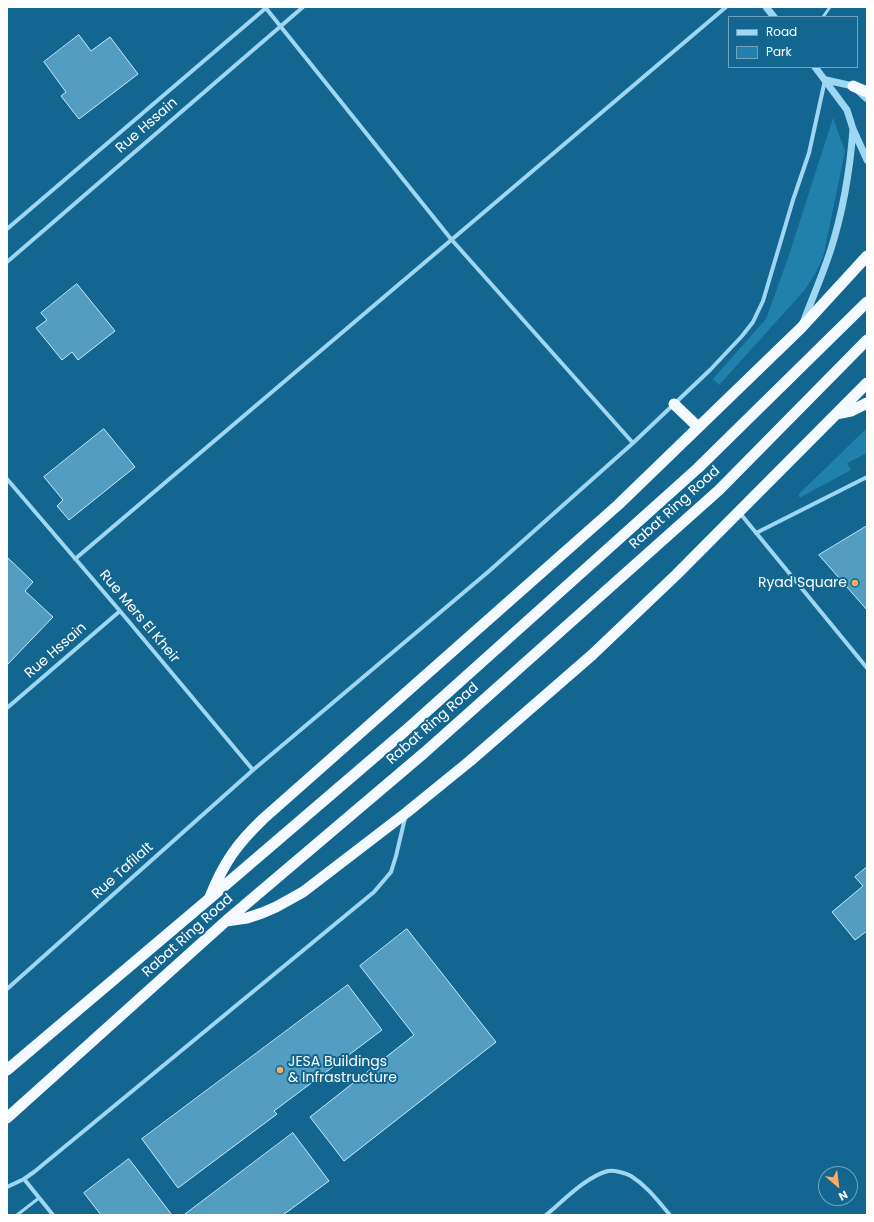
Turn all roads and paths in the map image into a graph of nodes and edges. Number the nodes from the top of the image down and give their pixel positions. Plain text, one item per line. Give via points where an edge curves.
1 (266, 7) edge
2 (303, 7) edge
3 (726, 7) edge
4 (766, 7) edge
5 (830, 7) edge
6 (773, 16) edge
7 (824, 16) edge
8 (280, 26) junction
9 (816, 68) edge
10 (826, 80) junction
11 (853, 86) junction
12 (867, 92) edge
13 (867, 99) edge
14 (853, 129) junction
15 (867, 160) edge
16 (7, 229) edge
17 (451, 239) junction
18 (867, 256) edge
19 (7, 262) edge
20 (867, 302) edge
21 (800, 328) junction
22 (867, 340) edge
23 (867, 383) edge
24 (867, 403) edge
25 (674, 404) junction
26 (836, 415) junction
27 (698, 427) junction
28 (633, 443) junction
29 (867, 477) edge
30 (7, 480) edge
31 (739, 512) junction
32 (756, 533) junction
33 (75, 559) junction
34 (120, 611) junction
35 (867, 668) edge
36 (7, 708) edge
37 (253, 770) junction
38 (406, 813) junction
39 (209, 899) junction
40 (226, 922) junction
41 (7, 989) edge
42 (7, 1070) edge
43 (7, 1118) edge
44 (24, 1179) junction
45 (7, 1187) edge
46 (39, 1198) junction
47 (17, 1215) edge
48 (53, 1215) edge
49 (546, 1215) edge
50 (670, 1215) edge

1 - 8 street
1 - 16 street, Rue Hssain
2 - 8 street, Rue Hssain
3 - 17 street
4 - 6 street
5 - 7 lane
8 - 17 street
8 - 19 street, Rue Hssain
9 - 10 street
10 - 11 street
10 - 14 street via 847,110
10 - 25 street, Rue Tafilalt via 809,153 763,301 754,322 710,370
11 - 12 highway
11 - 13 street
14 - 15 street
14 - 21 street via 838,223 830,251
17 - 28 street
17 - 33 street
18 - 21 highway
20 - 39 highway, Rabat Ring Road via 693,473 406,731
21 - 27 highway
22 - 40 highway, Rabat Ring Road via 719,490 424,753
23 - 26 highway
24 - 26 highway
25 - 27 highway
25 - 28 street, Rue Tafilalt
26 - 31 highway
27 - 39 highway via 618,505 245,836 230,855
28 - 37 street, Rue Tafilalt via 488,572
29 - 32 street
30 - 33 street, Rue Mers El Kheir
31 - 32 street
31 - 38 highway via 587,660
32 - 35 street
33 - 34 street, Rue Mers El Kheir
34 - 36 street, Rue Hssain
34 - 37 street, Rue Mers El Kheir
37 - 41 street, Rue Tafilalt
38 - 40 highway via 290,900 262,913
38 - 44 street via 390,872 374,892
39 - 42 highway, Rabat Ring Road
40 - 43 highway, Rabat Ring Road
44 - 45 street
44 - 46 street
46 - 47 lane
46 - 48 street
49 - 50 street via 594,1176 609,1171 631,1176 651,1193

